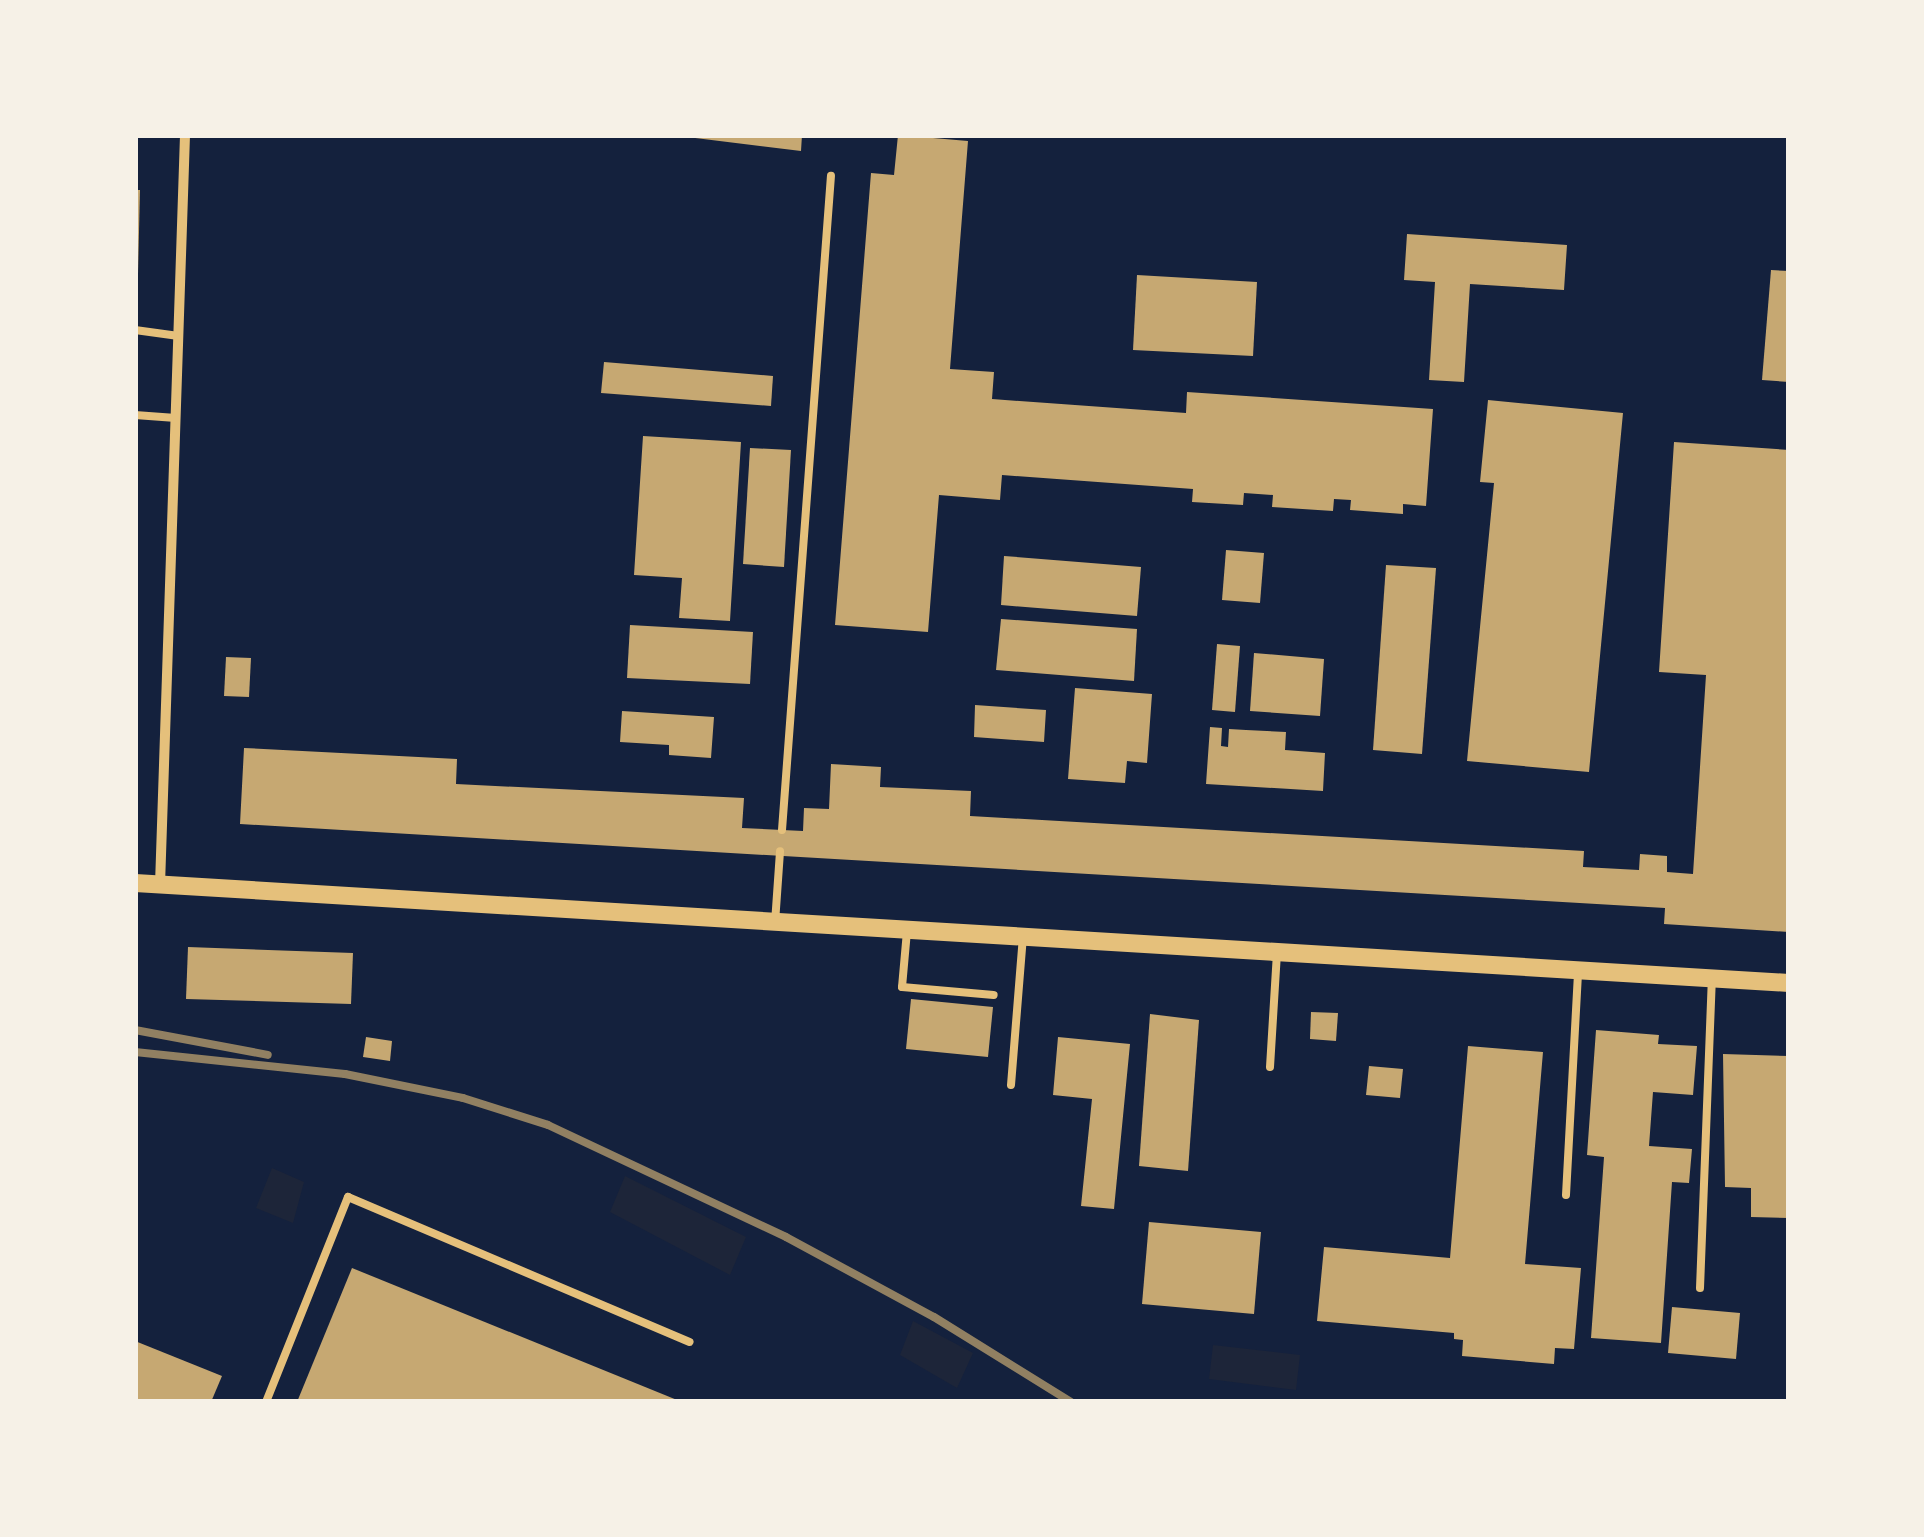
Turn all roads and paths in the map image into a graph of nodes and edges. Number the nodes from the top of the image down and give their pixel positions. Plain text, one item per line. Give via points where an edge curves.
1 (185, 135) edge
2 (831, 176) dead end
3 (135, 330) edge
4 (178, 336) junction
5 (135, 415) edge
6 (176, 418) junction
7 (782, 830) dead end
8 (780, 851) dead end
9 (135, 883) edge
10 (160, 884) junction
11 (775, 922) junction
12 (907, 931) junction
13 (1023, 937) junction
14 (1278, 953) junction
15 (1578, 970) junction
16 (1712, 979) junction
17 (1789, 984) edge
18 (994, 995) dead end
19 (1270, 1067) dead end
20 (1010, 1085) dead end
21 (1566, 1195) dead end
22 (1700, 1288) dead end
23 (689, 1342) dead end
24 (266, 1402) edge

1 - 4 street
2 - 7 lane
3 - 4 lane
4 - 6 street
5 - 6 lane
6 - 10 street
8 - 11 lane
9 - 10 street
10 - 11 street
11 - 12 street
12 - 13 street
12 - 18 lane via 902,987
13 - 14 street
13 - 20 lane
14 - 15 street
14 - 19 lane
15 - 16 street
15 - 21 lane
16 - 17 street
16 - 22 lane
23 - 24 lane via 348,1197

